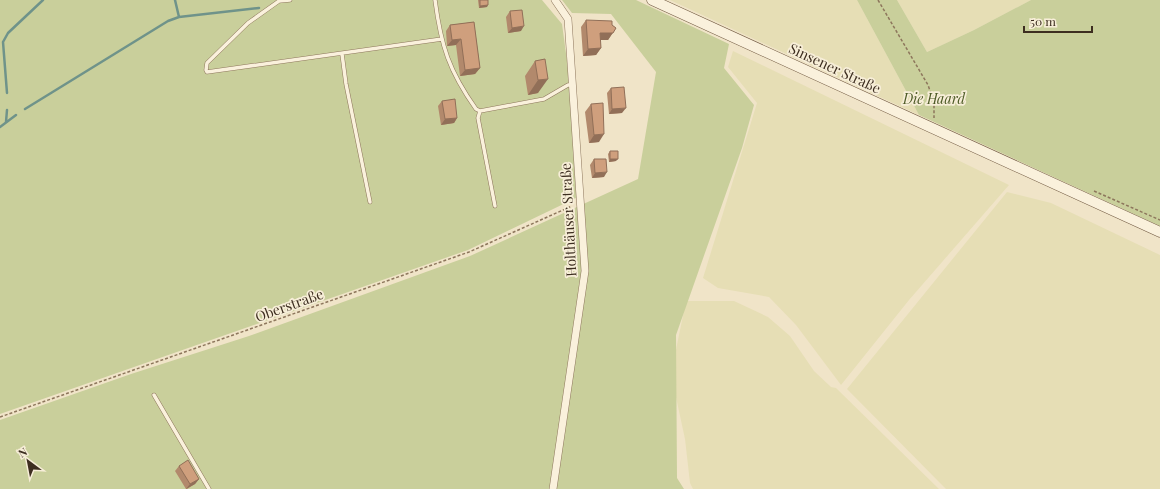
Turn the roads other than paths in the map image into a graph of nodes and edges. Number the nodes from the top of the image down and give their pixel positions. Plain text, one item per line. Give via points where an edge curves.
1 (290, 0) edge
2 (435, 0) edge
3 (555, 0) edge
4 (652, 0) edge
5 (442, 39) junction
6 (342, 54) junction
7 (574, 84) junction
8 (480, 111) junction
9 (370, 202) dead end
10 (495, 206) dead end
11 (1160, 232) edge
12 (154, 395) dead end
13 (209, 489) edge
14 (553, 489) edge

1 - 6 lane via 279,1 248,23 207,63 206,70 208,72
2 - 5 lane
3 - 7 street, Holthäuser Straße via 568,19
4 - 11 main road, Sinsener Straße
5 - 6 lane
5 - 8 lane via 444,52 456,80
6 - 9 lane
7 - 8 lane via 544,99
7 - 14 street, Holthäuser Straße via 585,271
8 - 10 lane via 478,118
12 - 13 lane

